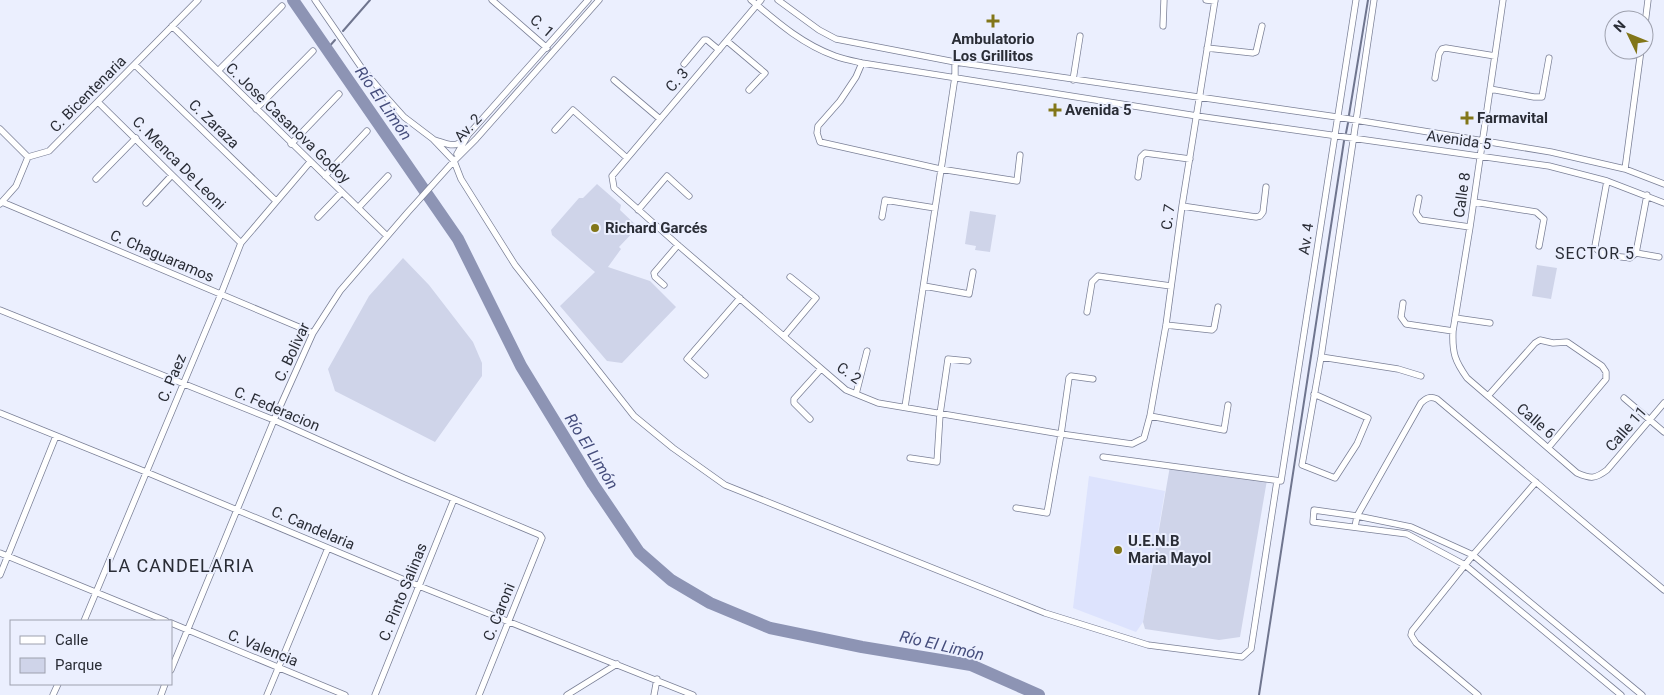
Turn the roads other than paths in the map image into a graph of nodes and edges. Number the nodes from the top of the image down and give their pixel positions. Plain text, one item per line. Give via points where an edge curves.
1 (198, 0) edge
2 (316, 0) edge
3 (492, 0) edge
4 (588, 0) edge
5 (599, 0) edge
6 (751, 0) edge
7 (778, 0) edge
8 (1164, 0) edge
9 (1206, 0) edge
10 (1356, 0) edge
11 (1374, 0) edge
12 (1503, 0) edge
13 (1215, 1) edge
14 (759, 2) edge
15 (282, 6) dead end
16 (172, 26) junction
17 (1163, 26) dead end
18 (1262, 26) dead end
19 (1080, 36) dead end
20 (727, 41) junction
21 (546, 47) junction
22 (1207, 48) junction
23 (720, 50) junction
24 (312, 51) dead end
25 (552, 52) junction
26 (1495, 56) junction
27 (1549, 58) dead end
28 (1641, 60) edge
29 (955, 62) junction
30 (862, 63) junction
31 (684, 64) dead end
32 (135, 65) junction
33 (218, 71) junction
34 (955, 77) junction
35 (1436, 78) dead end
36 (614, 80) dead end
37 (1073, 80) junction
38 (1490, 89) junction
39 (749, 90) dead end
40 (339, 94) dead end
41 (1199, 98) junction
42 (98, 102) junction
43 (256, 109) junction
44 (1197, 116) junction
45 (1337, 117) junction
46 (660, 119) junction
47 (1355, 120) junction
48 (0, 129) edge
49 (555, 130) dead end
50 (368, 131) dead end
51 (468, 135) junction
52 (1334, 136) junction
53 (136, 138) junction
54 (1352, 138) junction
55 (433, 139) junction
56 (1483, 140) junction
57 (291, 144) junction
58 (1020, 155) dead end
59 (1480, 156) junction
60 (28, 157) junction
61 (627, 158) junction
62 (1190, 159) junction
63 (454, 161) junction
64 (310, 162) junction
65 (940, 169) junction
66 (1625, 169) junction
67 (172, 175) junction
68 (325, 176) junction
69 (388, 176) dead end
70 (612, 176) joint
71 (1138, 177) dead end
72 (96, 179) dead end
73 (1607, 181) junction
74 (1664, 184) edge
75 (1266, 187) dead end
76 (342, 192) junction
77 (689, 196) dead end
78 (1647, 196) junction
79 (1419, 198) dead end
80 (276, 200) junction
81 (1474, 202) junction
82 (1, 203) edge
83 (146, 203) dead end
84 (1664, 203) edge
85 (1182, 206) junction
86 (358, 208) junction
87 (935, 208) junction
88 (638, 210) junction
89 (882, 217) dead end
90 (318, 218) dead end
91 (1470, 227) junction
92 (387, 236) junction
93 (241, 243) junction
94 (678, 245) junction
95 (1539, 246) dead end
96 (1636, 253) junction
97 (1659, 257) dead end
98 (973, 272) dead end
99 (790, 277) dead end
100 (664, 286) dead end
101 (924, 286) junction
102 (1170, 286) junction
103 (221, 294) junction
104 (740, 298) junction
105 (1403, 303) dead end
106 (1218, 307) dead end
107 (0, 310) edge
108 (1088, 312) dead end
109 (1455, 318) junction
110 (1490, 324) dead end
111 (1166, 325) junction
112 (1453, 331) junction
113 (313, 333) junction
114 (784, 336) junction
115 (867, 351) dead end
116 (1321, 357) junction
117 (968, 361) dead end
118 (1456, 363) joint
119 (821, 369) junction
120 (705, 375) dead end
121 (1421, 376) dead end
122 (1093, 379) dead end
123 (183, 383) junction
124 (856, 394) junction
125 (1314, 394) junction
126 (1488, 396) junction
127 (1624, 398) dead end
128 (1664, 403) edge
129 (1228, 405) dead end
130 (905, 407) junction
131 (0, 413) edge
132 (940, 414) junction
133 (1150, 416) junction
134 (810, 419) dead end
135 (274, 420) junction
136 (1650, 420) junction
137 (1664, 432) edge
138 (1061, 434) junction
139 (56, 436) junction
140 (1144, 438) joint
141 (1548, 448) junction
142 (1102, 457) dead end
143 (910, 458) dead end
144 (1607, 470) joint
145 (146, 472) junction
146 (1279, 481) junction
147 (1536, 482) junction
148 (454, 499) junction
149 (1016, 508) dead end
150 (238, 510) junction
151 (1356, 516) junction
152 (1355, 527) junction
153 (542, 538) joint
154 (328, 548) junction
155 (0, 553) edge
156 (1473, 555) junction
157 (8, 556) junction
158 (1465, 564) junction
159 (0, 575) edge
160 (419, 586) junction
161 (1664, 590) edge
162 (96, 593) junction
163 (84, 620) edge
164 (164, 620) edge
165 (508, 622) junction
166 (172, 624) edge
167 (188, 630) junction
168 (617, 664) junction
169 (279, 667) junction
170 (172, 668) edge
171 (657, 679) junction
172 (267, 695) edge
173 (345, 695) edge
174 (375, 695) edge
175 (480, 695) edge
176 (567, 695) edge
177 (654, 695) edge
178 (694, 695) edge
179 (1478, 695) edge
180 (1621, 695) edge
181 (1642, 695) edge

1 - 16 street, C. Bicentenaria
2 - 55 street, Av. 4 via 361,67 387,98 404,117
3 - 21 street, C. 1
4 - 21 street, Av. 2
5 - 25 street, Av. 2
6 - 14 street, Avenida 5
7 - 29 street, Avenida 5 via 836,39
8 - 17 street
9 - 13 street
10 - 45 street, Av. 4
11 - 47 street, Av. 4
12 - 26 street, Calle 8
13 - 22 street, C. 7
14 - 20 street, C. 3
14 - 30 street, Avenida 5 via 780,25 808,44
15 - 33 street
16 - 32 street, C. Bicentenaria
16 - 33 street, C. Jose Casanova Godoy
18 - 22 street via 1256,52
19 - 37 street
20 - 23 street, C. 3
20 - 39 street via 765,73
21 - 25 street, C. 1
21 - 51 street, Av. 2
22 - 41 street, C. 7
23 - 31 street via 704,40
23 - 46 street, C. 3
24 - 43 street
25 - 63 street, Av. 2
26 - 35 street via 1442,49
26 - 38 street, Calle 8
27 - 38 street via 1542,97
28 - 66 street
29 - 34 street
29 - 37 street, Avenida 5
30 - 34 street, Avenida 5
30 - 65 street via 840,101 818,126 820,142
32 - 42 street, C. Bicentenaria
32 - 80 street, C. Zaraza
33 - 43 street, C. Jose Casanova Godoy
34 - 44 street, Avenida 5
34 - 65 street
36 - 46 street
37 - 41 street, Avenida 5
38 - 56 street, Calle 8
40 - 57 street
41 - 44 street, C. 7
41 - 45 street, Avenida 5
42 - 53 street, C. Menca De Leoni
42 - 60 street, C. Bicentenaria via 49,151
43 - 57 street, C. Jose Casanova Godoy
44 - 52 street, Avenida 5
44 - 62 street, C. 7
45 - 47 street, Avenida 5
45 - 52 street, Av. 4
46 - 61 street, C. 3
47 - 54 street, Av. 4
47 - 56 street, Avenida 5
48 - 60 street
49 - 61 street via 573,110
50 - 68 street
51 - 55 street via 461,142 449,146
51 - 63 street, Av. 2
52 - 54 street, Avenida 5
52 - 146 street, Av. 4
53 - 67 street, C. Menca De Leoni
53 - 72 street
54 - 59 street, Avenida 5
54 - 116 street, Av. 4
55 - 63 street, Av. 4
56 - 59 street, Calle 8
56 - 66 street, Avenida 5
57 - 64 street, C. Jose Casanova Godoy
58 - 65 street via 1017,181
59 - 73 street, Avenida 5 via 1549,166
59 - 81 street, Calle 8
60 - 82 street via 16,186
61 - 70 street, C. 3
62 - 71 street via 1145,153 1141,157
62 - 85 street, C. 7
63 - 92 street, C. Bolivar
63 - 146 street, Av. 4 via 461,179 515,265 634,416 673,448 725,485 1045,613 1148,645 1242,657 1251,649
64 - 68 street, C. Jose Casanova Godoy
64 - 80 street, C. Paez
65 - 87 street
66 - 74 street, Avenida 5
67 - 83 street
67 - 93 street, C. Menca De Leoni
68 - 76 street, C. Jose Casanova Godoy
69 - 86 street
70 - 88 street, C. 2 via 614,188
73 - 78 street, Avenida 5
73 - 96 street via 1595,246 1597,251 1630,258
75 - 85 street via 1262,212 1256,217
76 - 86 street, C. Jose Casanova Godoy
76 - 90 street
77 - 88 street via 667,176
78 - 84 street, Avenida 5
78 - 96 street
79 - 91 street via 1416,213 1421,220
80 - 93 street, C. Paez
81 - 91 street, Calle 8
81 - 95 street via 1536,212 1544,219
82 - 103 street, C. Chaguaramos
85 - 102 street, C. 7
86 - 92 street, C. Jose Casanova Godoy
87 - 89 street via 885,200
87 - 101 street
88 - 94 street, C. 2
91 - 109 street, Calle 8
92 - 113 street, C. Bolivar via 340,291
93 - 103 street, C. Paez
94 - 100 street via 654,273
94 - 104 street, C. 2
96 - 97 street
98 - 101 street via 969,294
99 - 114 street via 816,298
101 - 130 street
102 - 108 street via 1098,276 1092,282
102 - 111 street, C. 7
103 - 113 street, C. Chaguaramos
103 - 123 street, C. Paez
104 - 114 street, C. 2
104 - 120 street via 687,359
105 - 112 street via 1401,317 1406,324
106 - 111 street via 1212,330
107 - 123 street, C. Federacion
109 - 110 street
109 - 112 street, Calle 8
111 - 133 street, C. 7
112 - 118 street, Calle 8 via 1452,348
113 - 135 street, C. Bolivar
114 - 119 street, C. 2
115 - 124 street
116 - 121 street via 1398,369
116 - 125 street, Av. 4
117 - 132 street via 948,359
118 - 126 street, Calle 6 via 1467,378
119 - 124 street, C. 2 via 846,390
119 - 134 street via 794,399 794,404
122 - 138 street via 1069,378
123 - 135 street, C. Federacion
123 - 145 street, C. Paez
124 - 130 street, C. 2 via 878,403
125 - 125 street, Av. 4 via 1368,418 1357,444 1335,478 1302,465
126 - 141 street, Calle 6
126 - 141 street via 1540,340 1568,342 1602,366 1606,379
127 - 136 street
128 - 136 street, Calle 11
129 - 133 street via 1224,430
130 - 132 street, C. 2
131 - 139 street, C. Candelaria
132 - 138 street, C. 2
132 - 143 street via 937,462
133 - 140 street, C. 7
135 - 148 street, C. Federacion
135 - 150 street, C. Bolivar
136 - 137 street
136 - 144 street, Calle 11
138 - 140 street, C. 2 via 1132,444
138 - 149 street via 1047,513
139 - 145 street, C. Candelaria
139 - 157 street
141 - 144 street, Calle 6 via 1577,473 1598,477
142 - 146 street
145 - 150 street, C. Candelaria
145 - 162 street, C. Paez
147 - 151 street via 1437,399 1428,398 1421,403
147 - 156 street
147 - 161 street
148 - 153 street, C. Federacion
148 - 160 street, C. Pinto Salinas
150 - 154 street, C. Candelaria
150 - 167 street, C. Bolivar
151 - 152 street
151 - 152 street via 1314,510 1313,522
151 - 156 street via 1411,526
152 - 158 street via 1407,534
153 - 165 street, C. Caroni
154 - 160 street, C. Candelaria
154 - 169 street
155 - 157 street
156 - 158 street
156 - 181 street
157 - 159 street
157 - 162 street
158 - 179 street via 1411,635 1416,643
158 - 180 street
160 - 165 street, C. Candelaria
160 - 174 street, C. Pinto Salinas
162 - 163 street, C. Paez
162 - 164 street
165 - 168 street, C. Candelaria
165 - 175 street, C. Caroni
166 - 167 street, C. Valencia
167 - 169 street, C. Valencia
167 - 170 street, C. Bolivar
168 - 171 street
168 - 176 street
169 - 172 street
169 - 173 street, C. Valencia
171 - 177 street
171 - 178 street

